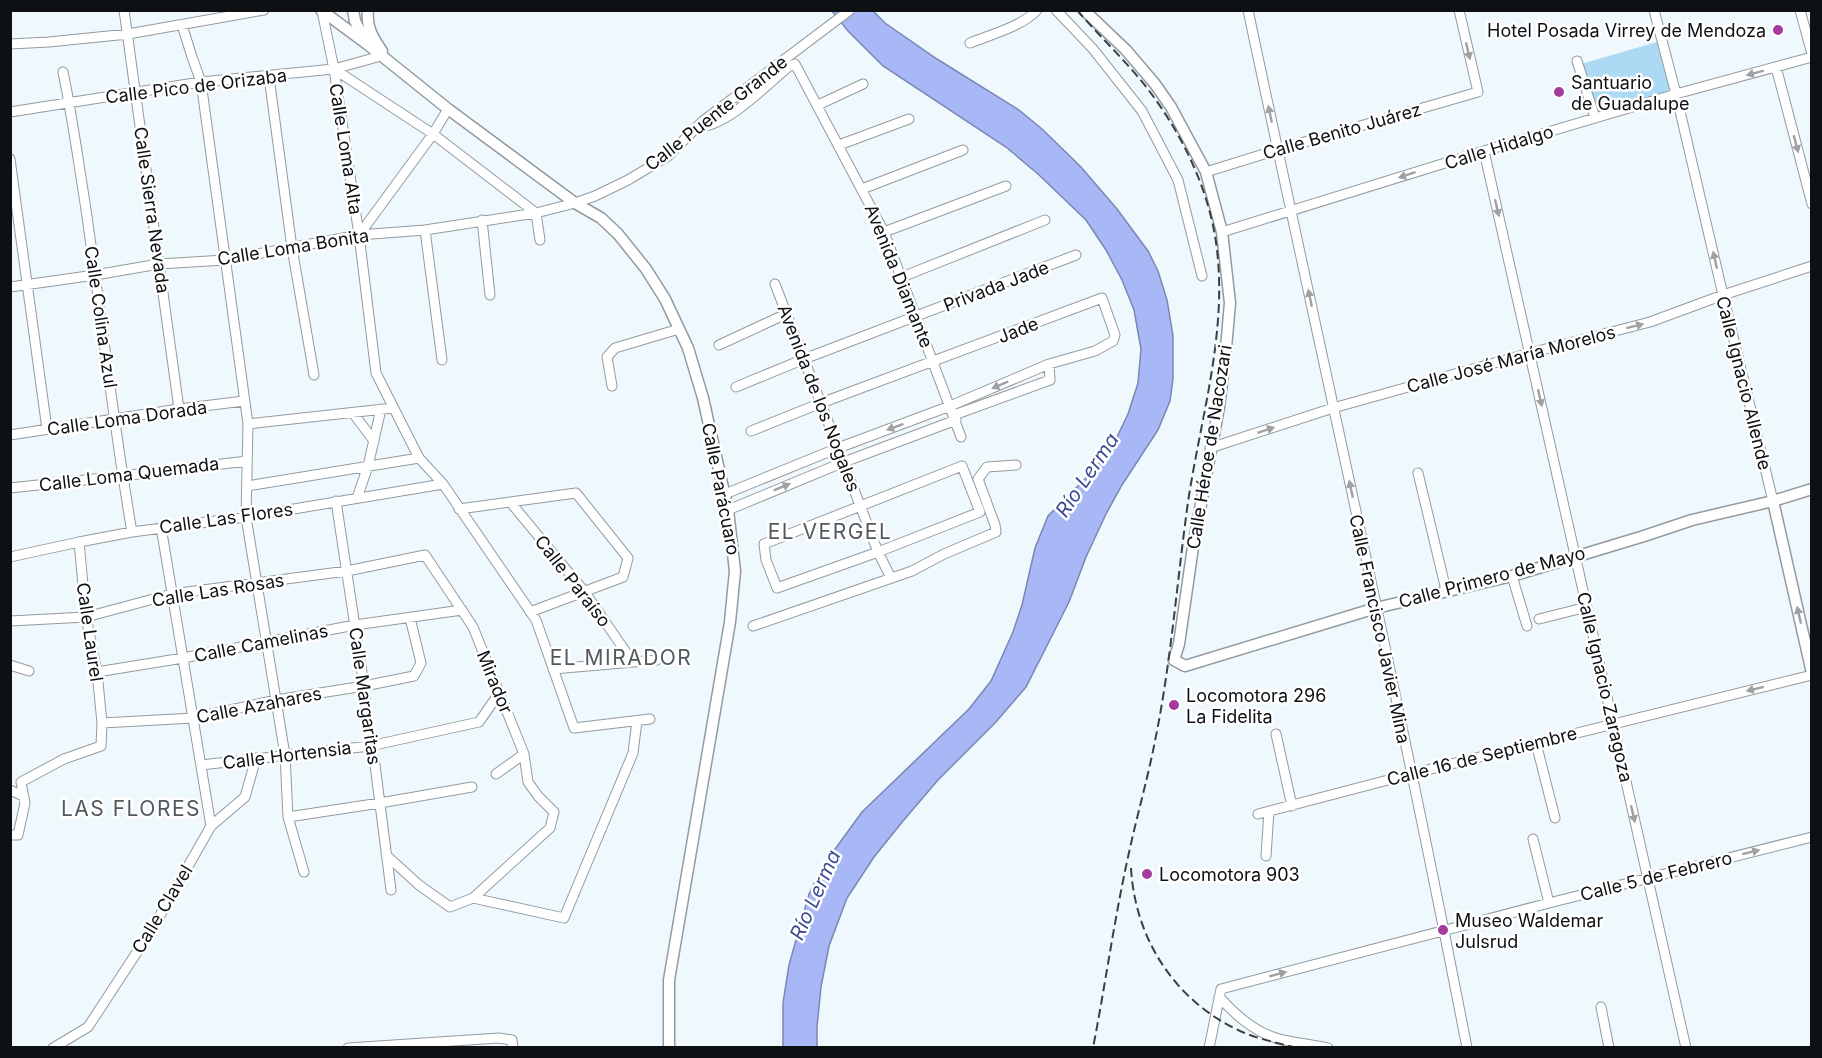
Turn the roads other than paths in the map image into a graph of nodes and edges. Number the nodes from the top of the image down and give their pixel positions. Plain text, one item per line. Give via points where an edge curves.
1 (124, 10) edge
2 (264, 10) edge
3 (353, 10) edge
4 (368, 10) edge
5 (850, 10) edge
6 (1037, 10) edge
7 (1056, 10) edge
8 (1084, 10) edge
9 (1248, 10) edge
10 (1459, 10) edge
11 (1654, 10) edge
12 (1800, 10) edge
13 (321, 11) edge
14 (1093, 15) edge
15 (182, 25) junction
16 (128, 34) junction
17 (970, 43) dead end
18 (10, 44) edge
19 (367, 44) junction
20 (1812, 55) edge
21 (385, 59) junction
22 (1577, 61) dead end
23 (1776, 67) junction
24 (334, 69) junction
25 (63, 72) dead end
26 (270, 77) junction
27 (201, 82) junction
28 (863, 84) dead end
29 (135, 91) junction
30 (1676, 94) junction
31 (70, 102) junction
32 (818, 105) junction
33 (448, 109) junction
34 (10, 112) edge
35 (1595, 118) junction
36 (909, 119) dead end
37 (701, 124) junction
38 (433, 134) junction
39 (839, 145) junction
40 (963, 150) dead end
41 (1277, 150) junction
42 (1484, 151) junction
43 (10, 159) edge
44 (1206, 172) junction
45 (1006, 186) dead end
46 (862, 189) junction
47 (575, 203) junction
48 (1812, 204) edge
49 (1291, 212) junction
50 (536, 213) junction
51 (482, 220) junction
52 (1045, 220) dead end
53 (424, 230) junction
54 (884, 232) junction
55 (1222, 232) junction
56 (359, 235) junction
57 (540, 240) dead end
58 (292, 248) junction
59 (1076, 255) dead end
60 (225, 260) junction
61 (159, 264) junction
62 (1812, 266) edge
63 (95, 275) junction
64 (1202, 276) dead end
65 (902, 278) junction
66 (775, 284) dead end
67 (27, 285) junction
68 (10, 286) edge
69 (1723, 295) junction
70 (490, 296) dead end
71 (786, 314) junction
72 (917, 317) junction
73 (679, 329) junction
74 (719, 345) dead end
75 (1530, 353) junction
76 (804, 359) junction
77 (442, 360) dead end
78 (934, 362) junction
79 (1049, 364) junction
80 (314, 375) dead end
81 (612, 387) dead end
82 (736, 387) dead end
83 (244, 401) junction
84 (821, 403) junction
85 (393, 408) junction
86 (1333, 408) junction
87 (179, 409) junction
88 (381, 410) junction
89 (353, 413) junction
90 (953, 414) junction
91 (114, 420) junction
92 (248, 424) junction
93 (47, 429) junction
94 (751, 431) dead end
95 (10, 435) edge
96 (961, 437) dead end
97 (374, 441) junction
98 (838, 448) junction
99 (1210, 448) junction
100 (419, 458) junction
101 (247, 460) junction
102 (843, 462) junction
103 (1016, 465) dead end
104 (368, 466) junction
105 (1418, 473) dead end
106 (122, 476) junction
107 (443, 484) junction
108 (247, 486) junction
109 (10, 488) edge
110 (1812, 489) edge
111 (724, 494) junction
112 (357, 498) junction
113 (336, 501) junction
114 (1773, 501) junction
115 (511, 502) junction
116 (861, 507) junction
117 (459, 508) junction
118 (728, 510) junction
119 (246, 517) junction
120 (161, 527) junction
121 (132, 532) junction
122 (79, 542) junction
123 (878, 552) junction
124 (425, 555) joint
125 (1576, 555) junction
126 (10, 557) edge
127 (347, 571) junction
128 (1512, 576) junction
129 (891, 578) junction
130 (257, 583) junction
131 (1446, 590) junction
132 (584, 591) junction
133 (172, 594) junction
134 (1587, 607) junction
135 (1376, 608) junction
136 (462, 610) junction
137 (530, 612) junction
138 (86, 617) junction
139 (410, 618) junction
140 (1539, 619) dead end
141 (10, 621) edge
142 (355, 625) junction
143 (753, 626) dead end
144 (1527, 626) dead end
145 (266, 642) junction
146 (183, 658) junction
147 (657, 660) dead end
148 (1174, 660) joint
149 (632, 661) junction
150 (10, 665) edge
151 (553, 669) junction
152 (29, 671) dead end
153 (97, 672) junction
154 (1812, 674) edge
155 (364, 686) junction
156 (500, 692) junction
157 (276, 700) junction
158 (193, 718) junction
159 (650, 719) dead end
160 (637, 721) junction
161 (102, 723) junction
162 (1612, 724) junction
163 (1276, 734) dead end
164 (1536, 743) junction
165 (370, 746) junction
166 (524, 754) junction
167 (285, 755) junction
168 (256, 758) junction
169 (201, 765) junction
170 (496, 774) dead end
171 (1411, 774) junction
172 (472, 787) dead end
173 (10, 790) edge
174 (22, 796) junction
175 (380, 803) junction
176 (1292, 806) junction
177 (1269, 811) junction
178 (1258, 814) dead end
179 (288, 817) junction
180 (1555, 818) dead end
181 (211, 826) junction
182 (14, 835) edge
183 (1812, 837) edge
184 (1533, 838) dead end
185 (386, 855) junction
186 (1266, 856) dead end
187 (304, 872) dead end
188 (1648, 878) junction
189 (391, 891) dead end
190 (473, 898) junction
191 (1549, 903) junction
192 (1444, 930) junction
193 (1220, 993) junction
194 (1601, 1007) dead end
195 (52, 1047) edge
196 (348, 1047) edge
197 (513, 1047) edge
198 (669, 1047) edge
199 (1209, 1047) edge
200 (1328, 1047) edge
201 (1467, 1047) edge
202 (1609, 1047) edge
203 (1686, 1047) edge

1 - 16 street, Calle Sierra Nevada
2 - 15 street
3 - 19 main road
4 - 21 main road via 371,35
5 - 37 street, Calle Puente Grande
6 - 17 street via 1017,24
7 - 64 street via 1142,111 1178,180
8 - 14 main road, Calle Héroe de Nacozari
41 -> 9 street, Calle Francisco Javier Mina
10 -> 41 street, Calle Benito Juárez via 1478,92
11 - 30 street, Calle Ignacio Allende
12 - 20 street
13 - 19 main road, Calle Parácuaro
13 - 24 street, Calle Loma Alta
14 - 44 main road, Calle Héroe de Nacozari via 1171,106
15 - 16 street
15 - 27 street
16 - 18 street
16 - 29 street, Calle Sierra Nevada
19 - 21 main road, Calle Parácuaro
20 - 23 street, Calle Hidalgo
21 - 24 street, Calle Pico de Orizaba
21 - 33 main road, Calle Parácuaro
22 - 35 street
23 -> 30 street, Calle Hidalgo
23 -> 48 street
24 - 26 street, Calle Pico de Orizaba
24 - 38 street
24 - 56 street, Calle Loma Alta
25 - 31 street, Calle Colina Azul
26 - 27 street, Calle Pico de Orizaba
26 - 58 street
27 - 29 street, Calle Pico de Orizaba
27 - 60 street
28 - 32 street
29 - 31 street, Calle Pico de Orizaba
29 - 61 street, Calle Sierra Nevada
30 - 35 street, Calle Hidalgo
69 -> 30 street, Calle Ignacio Allende
31 - 34 street, Calle Pico de Orizaba
31 - 63 street, Calle Colina Azul
32 - 37 street, Avenida Diamante via 793,64 727,117 704,127
32 - 39 street, Avenida Diamante
33 - 38 street
33 - 47 main road, Calle Parácuaro
35 - 42 street, Calle Hidalgo
36 - 39 street
37 - 47 street, Calle Puente Grande via 668,156 628,180
38 - 50 street
38 - 56 street
39 - 46 street, Avenida Diamante
40 - 46 street
41 - 44 street, Calle Benito Juárez
41 - 49 street, Calle Francisco Javier Mina
42 -> 49 street, Calle Hidalgo
42 -> 75 street, Calle Ignacio Zaragoza
43 - 67 street
44 - 55 main road, Calle Héroe de Nacozari
45 - 54 street
46 - 54 street, Avenida Diamante
47 - 50 street, Calle Loma Bonita
47 - 73 main road, Calle Parácuaro via 601,218 634,252 665,299
49 - 55 street, Calle Hidalgo
86 -> 49 street, Calle Francisco Javier Mina
50 - 51 street, Calle Loma Bonita
50 - 57 street
51 - 53 street, Calle Loma Bonita
51 - 70 street
52 - 65 street
53 - 56 street, Calle Loma Bonita
53 - 77 street
54 - 65 street, Avenida Diamante
55 - 99 main road, Calle Héroe de Nacozari via 1230,303 1219,407
56 - 58 street, Calle Loma Bonita
56 - 85 street, Calle Loma Alta via 376,373
58 - 60 street, Calle Loma Bonita
58 - 80 street
59 - 72 street, Privada Jade
60 - 61 street, Calle Loma Bonita
60 - 83 street
61 - 63 street, Calle Loma Bonita
61 - 87 street, Calle Sierra Nevada
62 - 69 street, Calle José María Morelos
63 - 67 street, Calle Loma Bonita
63 - 91 street, Calle Colina Azul
65 - 72 street, Avenida Diamante
66 - 71 street, Avenida de los Nogales
67 - 68 street, Calle Loma Bonita
67 - 93 street
75 -> 69 street, Calle José María Morelos via 1650,322
69 - 114 street, Calle Ignacio Allende
71 - 74 street
71 - 76 street, Avenida de los Nogales
72 - 76 street, Privada Jade
72 - 78 street, Avenida Diamante
73 - 81 street via 615,348 607,357
73 - 111 main road, Calle Parácuaro via 703,398
75 - 86 street, Calle José María Morelos
75 -> 125 street, Calle Ignacio Zaragoza
76 - 82 street, Privada Jade
76 - 84 street, Avenida de los Nogales
78 - 79 street, Jade via 1102,298 1115,336 1113,341 1095,351
78 - 84 street, Jade
78 - 90 street, Avenida Diamante
79 -> 90 street
79 - 90 street via 1050,380
83 - 87 street, Calle Loma Dorada
83 - 92 street
84 - 94 street, Jade
84 - 98 street, Avenida de los Nogales
85 - 88 street
85 - 100 street, Calle Loma Alta
99 -> 86 street, Calle José María Morelos
135 -> 86 street, Calle Francisco Javier Mina
87 - 91 street, Calle Loma Dorada
88 - 89 street
88 - 97 street
89 - 92 street
89 - 97 street
90 - 96 street, Avenida Diamante
90 -> 98 street
90 - 102 street
91 - 93 street, Calle Loma Dorada
91 - 106 street, Calle Colina Azul
92 - 101 street
93 - 95 street, Calle Loma Dorada
97 - 104 street
98 - 102 street, Avenida de los Nogales
98 - 111 street
99 - 148 main road, Calle Héroe de Nacozari
100 - 104 street
100 - 107 street, Calle Loma Alta
101 - 106 street, Calle Loma Quemada
101 - 108 street
102 - 116 street, Avenida de los Nogales
118 -> 102 street
103 - 129 street via 987,467 978,479 996,532
104 - 108 street
104 - 112 street
105 - 131 street
106 - 109 street, Calle Loma Quemada
106 - 121 street, Calle Colina Azul
107 - 112 street, Calle Las Flores
107 - 117 street
108 - 119 street
110 - 114 main road, Calle Primero de Mayo
111 - 118 main road, Calle Parácuaro
112 - 113 street, Calle Las Flores
113 - 119 street, Calle Las Flores
113 - 127 street, Calle Margaritas
114 - 125 main road, Calle Primero de Mayo via 1692,520
154 -> 114 main road, Calle Ignacio Allende
115 - 117 street
115 - 132 street, Calle Paraíso
115 - 132 street via 576,493 628,558 623,577
116 - 123 street, Avenida de los Nogales
116 - 123 street via 764,544 766,560 777,588
116 - 123 street via 962,466 980,512
117 - 137 street
118 - 198 main road, Calle Parácuaro via 735,571 730,622 669,980
119 - 120 street, Calle Las Flores
119 - 130 street
120 - 121 street, Calle Las Flores
120 - 133 street
121 - 122 street, Calle Las Flores
122 - 126 street, Calle Las Flores
122 - 138 street, Calle Laurel
123 - 129 street, Avenida de los Nogales
124 - 127 street, Calle Las Rosas
124 - 136 street, Mirador
125 - 128 main road, Calle Primero de Mayo
125 - 134 street, Calle Ignacio Zaragoza
127 - 130 street, Calle Las Rosas
127 - 142 street, Calle Margaritas
128 - 131 main road, Calle Primero de Mayo
128 - 144 street
129 - 143 street
130 - 133 street, Calle Las Rosas
130 - 145 street
131 - 135 main road, Calle Primero de Mayo
132 - 137 street
132 - 149 street, Calle Paraíso
133 - 138 street, Calle Las Rosas
133 - 146 street
134 - 140 street
134 - 162 street, Calle Ignacio Zaragoza
135 - 148 main road, Calle Primero de Mayo via 1185,666
135 - 171 street, Calle Francisco Javier Mina
136 - 139 street, Calle Camelinas
136 - 156 street, Mirador
137 - 151 street
138 - 141 street, Calle Las Rosas
138 - 153 street, Calle Laurel
139 - 142 street, Calle Camelinas
139 - 155 street, Calle Azahares via 421,663 414,676
142 - 145 street, Calle Camelinas
142 - 155 street, Calle Margaritas
145 - 146 street, Calle Camelinas
145 - 157 street
146 - 153 street, Calle Camelinas
146 - 158 street
147 - 149 street
149 - 151 street
150 - 152 street
151 - 160 street via 574,728
153 - 161 street, Calle Laurel
154 -> 162 street, Calle 16 de Septiembre
155 - 157 street, Calle Azahares
155 - 165 street, Calle Margaritas
156 - 165 street, Calle Hortensia via 479,722
156 - 166 street, Mirador
157 - 158 street, Calle Azahares
157 - 167 street
158 - 161 street, Calle Azahares
158 - 169 street
159 - 160 street
160 - 190 street via 633,753 564,918
161 - 174 street via 101,746 64,759 21,782
162 - 164 street, Calle 16 de Septiembre
162 -> 188 street, Calle Ignacio Zaragoza
163 - 176 street
164 - 171 street, Calle 16 de Septiembre
164 - 180 street
165 - 167 street, Calle Hortensia
165 - 175 street, Calle Margaritas
166 - 170 street
166 - 190 street, Mirador via 528,782 554,812 550,828
167 - 168 street, Calle Hortensia
167 - 179 street
168 - 169 street, Calle Hortensia
168 - 181 street, Calle Clavel via 246,796
169 - 181 street
171 - 176 street, Calle 16 de Septiembre
171 - 192 street, Calle Francisco Javier Mina
172 - 175 street
173 - 174 street
174 - 182 street via 25,803
175 - 179 street
175 - 185 street, Calle Margaritas
176 - 177 street, Calle 16 de Septiembre
177 - 178 street, Calle 16 de Septiembre
177 - 186 street
179 - 187 street
181 - 195 street, Calle Clavel via 154,926 88,1027
188 -> 183 street, Calle 5 de Febrero
184 - 191 street
185 - 189 street, Calle Margaritas
185 - 190 street via 450,907
188 - 191 street, Calle 5 de Febrero
188 - 203 street, Calle Ignacio Zaragoza
191 - 192 street, Calle 5 de Febrero
193 -> 192 street, Calle 5 de Febrero
192 - 201 street, Calle Francisco Javier Mina
193 - 199 street
193 - 200 street via 1237,1016 1256,1029 1276,1038
194 - 202 street
196 - 197 street via 499,1038 512,1040

